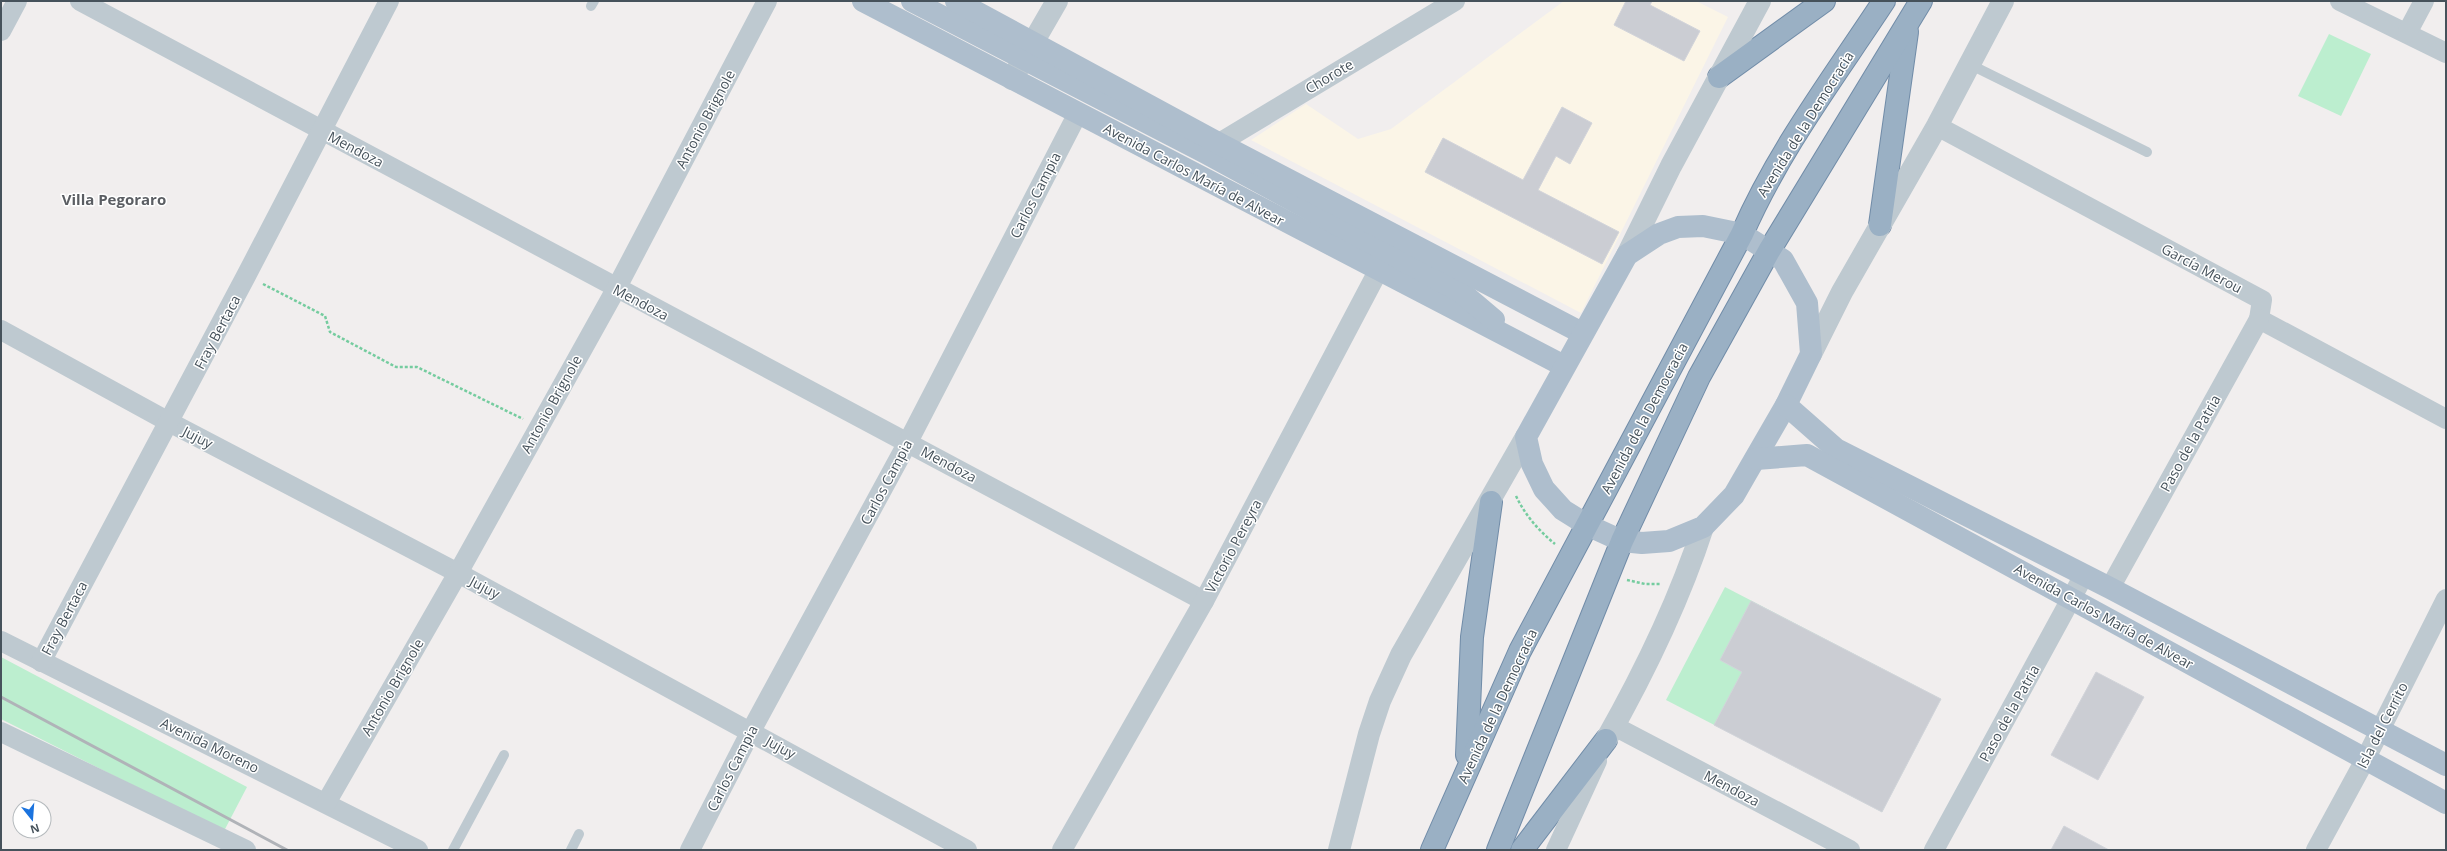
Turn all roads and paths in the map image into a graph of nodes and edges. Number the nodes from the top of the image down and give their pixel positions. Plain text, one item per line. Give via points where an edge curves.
1 (17, 1) edge
2 (80, 1) edge
3 (389, 1) edge
4 (767, 1) edge
5 (863, 1) edge
6 (912, 1) edge
7 (956, 1) edge
8 (1057, 1) edge
9 (1760, 1) edge
10 (1824, 1) edge
11 (1884, 1) edge
12 (1921, 1) edge
13 (2002, 1) edge
14 (2340, 1) edge
15 (2424, 1) edge
16 (1450, 2) edge
17 (1908, 24) junction
18 (1, 31) edge
19 (2407, 33) junction
20 (1029, 52) junction
21 (2446, 53) edge
22 (1969, 64) junction
23 (1718, 76) junction
24 (1012, 79) junction
25 (1078, 112) junction
26 (1937, 126) junction
27 (322, 131) junction
28 (1211, 148) junction
29 (2147, 152) dead end
30 (1880, 225) junction
31 (1742, 234) junction
32 (1769, 251) junction
33 (1388, 253) junction
34 (1627, 255) junction
35 (246, 276) junction
36 (616, 289) junction
37 (1461, 292) junction
38 (1551, 317) junction
39 (2259, 319) junction
40 (1, 330) edge
41 (1582, 333) junction
42 (1526, 346) junction
43 (1811, 354) junction
44 (1564, 366) junction
45 (1786, 405) junction
46 (2446, 419) edge
47 (169, 422) junction
48 (538, 426) junction
49 (1526, 437) junction
50 (908, 442) junction
51 (1756, 459) junction
52 (1491, 502) junction
53 (1587, 525) junction
54 (1703, 527) junction
55 (1622, 541) junction
56 (458, 573) junction
57 (2084, 576) junction
58 (2110, 588) junction
59 (2072, 599) junction
60 (2446, 599) edge
61 (1204, 601) junction
62 (1, 641) edge
63 (41, 662) junction
64 (2380, 730) junction
65 (751, 731) junction
66 (1610, 733) junction
67 (2, 734) edge
68 (504, 755) dead end
69 (2365, 760) junction
70 (2446, 765) edge
71 (1467, 766) junction
72 (326, 803) junction
73 (2446, 804) edge
74 (579, 834) dead end
75 (246, 850) edge
76 (418, 850) edge
77 (452, 850) edge
78 (571, 850) edge
79 (690, 850) edge
80 (967, 850) edge
81 (1062, 850) edge
82 (1339, 850) edge
83 (1432, 850) edge
84 (1498, 850) edge
85 (1522, 850) edge
86 (1556, 850) edge
87 (1850, 850) edge
88 (1934, 850) edge
89 (2316, 850) edge

1 - 18 street
2 - 27 street, Mendoza
3 - 27 street, Fray Bertaca
4 - 36 street, Antonio Brignole
5 - 24 main road, Avenida Carlos María de Alvear
6 - 20 main road, Avenida Carlos María de Alvear
7 - 20 main road, Avenida Carlos María de Alvear
8 - 20 street
9 - 23 street
10 - 23 highway
11 - 31 highway, Avenida de la Democracia via 1789,145 1759,195
12 - 17 highway, Avenida de la Democracia
13 - 22 street
14 - 19 street
15 - 19 street
16 - 28 street, Chorote
17 - 30 highway
17 - 32 highway, Avenida de la Democracia
19 - 21 street
20 - 24 street
20 - 28 main road, Avenida Carlos María de Alvear
22 - 26 street
22 - 29 lane
23 - 34 street via 1670,166
24 - 25 main road, Avenida Carlos María de Alvear
25 - 33 main road, Avenida Carlos María de Alvear
25 - 50 street, Carlos Campia
26 - 30 street
26 - 39 street, García Merou via 2262,300
27 - 35 street, Fray Bertaca
27 - 36 street, Mendoza
28 - 33 main road, Avenida Carlos María de Alvear
30 - 43 street
31 - 32 main road
31 - 34 main road via 1702,226 1678,228 1658,234
31 - 53 highway, Avenida de la Democracia
32 - 43 main road via 1783,260 1807,303
32 - 55 highway, Avenida de la Democracia via 1699,376
33 - 37 main road, Avenida Carlos María de Alvear
33 - 38 main road, Avenida Carlos María de Alvear
33 - 42 main road, Avenida Carlos María de Alvear
33 - 61 street, Victorio Pereyra
34 - 41 main road
35 - 47 street, Fray Bertaca
35 - 48 path via 326,316 330,332 396,367 417,367
36 - 48 street, Antonio Brignole
36 - 50 street, Mendoza
37 - 38 main road, Avenida Carlos María de Alvear
37 - 42 main road, Avenida Carlos María de Alvear
38 - 41 main road, Avenida Carlos María de Alvear
39 - 46 street
39 - 58 street, Paso de la Patria
40 - 47 street, Jujuy
41 - 44 main road
42 - 44 main road, Avenida Carlos María de Alvear
43 - 45 main road
44 - 49 main road
45 - 51 main road
45 - 57 main road, Avenida Carlos María de Alvear via 1836,449
47 - 56 street, Jujuy
47 - 63 street, Fray Bertaca
48 - 56 street, Antonio Brignole
49 - 52 street
49 - 53 main road via 1532,464 1544,489 1563,510
50 - 61 street, Mendoza
50 - 65 street, Carlos Campia
51 - 54 main road via 1734,495
51 - 59 main road, Avenida Carlos María de Alvear via 1807,455
52 - 71 highway via 1472,637
52 - 82 street via 1401,656 1380,701
53 - 55 main road
53 - 71 highway, Avenida de la Democracia via 1520,651
54 - 55 main road via 1669,541
54 - 66 street via 1689,570
55 - 84 highway, Avenida de la Democracia
56 - 65 street, Jujuy
56 - 72 street, Antonio Brignole
57 - 58 main road, Avenida Carlos María de Alvear
57 - 59 street, Paso de la Patria
58 - 64 main road, Avenida Carlos María de Alvear
59 - 69 main road, Avenida Carlos María de Alvear
59 - 88 street, Paso de la Patria
60 - 64 street, Isla del Cerrito
61 - 81 street, Victorio Pereyra
62 - 63 street, Avenida Moreno
63 - 72 street, Avenida Moreno
64 - 69 street, Isla del Cerrito
64 - 70 main road, Avenida Carlos María de Alvear
65 - 79 street, Carlos Campia
65 - 80 street, Jujuy
66 - 85 highway
66 - 86 street
66 - 87 street, Mendoza
67 - 75 street
68 - 77 lane
69 - 73 main road, Avenida Carlos María de Alvear
69 - 89 street, Isla del Cerrito
71 - 83 highway, Avenida de la Democracia
72 - 76 street, Avenida Moreno
74 - 78 lane

